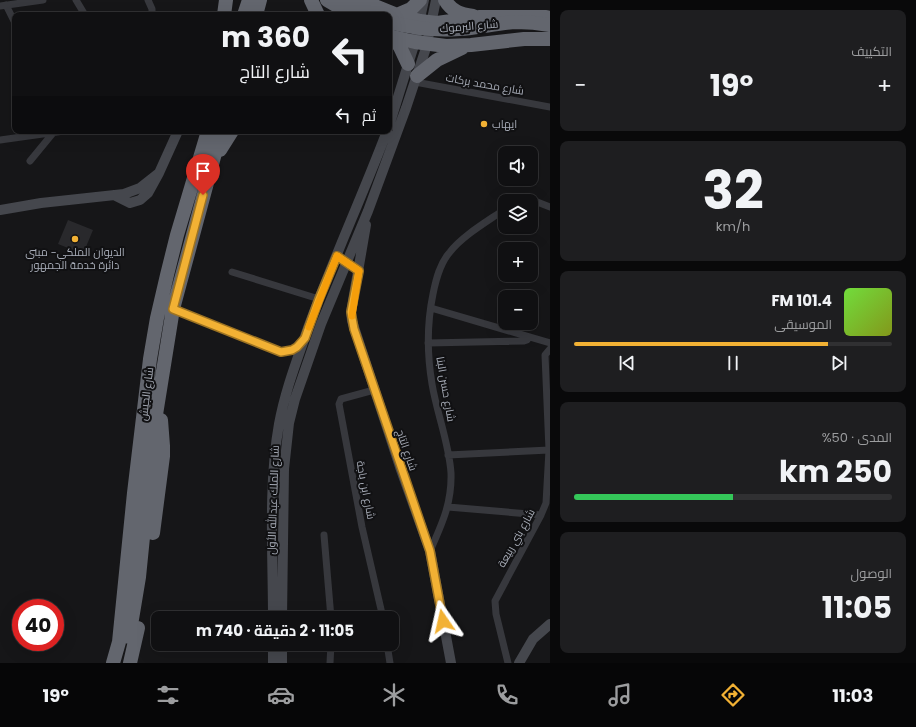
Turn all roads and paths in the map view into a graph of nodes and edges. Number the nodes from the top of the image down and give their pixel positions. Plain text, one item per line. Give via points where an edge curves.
1 (43, 0) edge
2 (76, 0) edge
3 (148, 0) edge
4 (226, 0) edge
5 (247, 0) edge
6 (260, 0) edge
7 (312, 0) edge
8 (316, 0) edge
9 (360, 0) edge
10 (420, 0) edge
11 (424, 0) edge
12 (436, 0) edge
13 (445, 0) edge
14 (334, 4) edge
15 (3, 5) edge
16 (83, 12) edge
17 (152, 12) edge
18 (224, 12) edge
19 (245, 12) edge
20 (257, 12) edge
21 (317, 12) edge
22 (348, 12) edge
23 (360, 12) edge
24 (382, 12) edge
25 (480, 17) junction
26 (12, 18) edge
27 (393, 18) edge
28 (550, 18) edge
29 (432, 22) junction
30 (550, 25) edge
31 (550, 31) edge
32 (392, 33) edge
33 (392, 35) edge
34 (392, 37) edge
35 (550, 39) edge
36 (427, 44) junction
37 (471, 45) junction
38 (408, 64) junction
39 (416, 79) junction
40 (550, 107) edge
41 (392, 118) edge
42 (45, 134) edge
43 (52, 134) edge
44 (177, 134) edge
45 (220, 134) edge
46 (230, 134) edge
47 (386, 134) edge
48 (203, 138) edge
49 (0, 140) edge
50 (30, 161) dead end
51 (211, 164) junction
52 (159, 173) junction
53 (114, 195) junction
54 (538, 202) edge
55 (550, 207) edge
56 (0, 210) edge
57 (368, 211) junction
58 (498, 215) edge
59 (337, 256) junction
60 (347, 263) junction
61 (359, 271) junction
62 (232, 272) dead end
63 (319, 299) junction
64 (431, 308) junction
65 (173, 309) junction
66 (529, 337) junction
67 (305, 338) junction
68 (428, 343) junction
69 (550, 343) edge
70 (550, 349) edge
71 (374, 390) junction
72 (159, 395) junction
73 (549, 450) junction
74 (448, 455) junction
75 (448, 507) junction
76 (541, 515) junction
77 (324, 535) dead end
78 (430, 551) junction
79 (273, 611) edge
80 (282, 611) edge
81 (331, 611) edge
82 (381, 611) edge
83 (550, 624) edge
84 (273, 651) edge
85 (282, 651) edge
86 (331, 651) edge
87 (389, 651) edge
88 (113, 663) edge
89 (123, 663) edge
90 (130, 663) edge
91 (273, 663) edge
92 (282, 663) edge
93 (330, 663) edge
94 (390, 663) edge
95 (452, 663) edge
96 (508, 663) edge
97 (519, 663) edge

1 - 15 street
2 - 16 street
3 - 17 street
4 - 18 highway
5 - 19 highway
6 - 20 highway
7 - 21 highway
8 - 14 highway
9 - 24 highway
10 - 27 highway via 411,9
11 - 29 main road, شارع الملك عبدالله الأول
12 - 29 main road, شارع الملك عبدالله الأول
13 - 25 highway via 457,12
14 - 22 highway
14 - 23 highway
15 - 26 street
25 - 28 highway
25 - 29 highway
27 - 29 highway
27 - 30 highway, شارع اليرموك, bridge via 407,26 424,29 458,29 516,22
29 - 36 main road, شارع الملك عبدالله الأول
29 - 36 highway via 436,28 434,38
31 - 32 highway, شارع اليرموك via 520,29 450,36
33 - 36 highway
34 - 38 highway
35 - 37 highway
36 - 37 highway
36 - 38 main road, شارع الملك عبدالله الأول
36 - 39 main road, شارع الملك عبدالله الأول
37 - 39 highway via 429,65
38 - 41 main road, شارع الملك عبدالله الأول
39 - 40 street, شارع محمد بركات
39 - 57 main road, شارع الملك عبدالله الأول
42 - 49 street
43 - 50 street
44 - 52 main road
45 - 51 highway, شارع الجيش
46 - 51 highway
47 - 59 main road, شارع الملك عبدالله الأول
48 - 88 highway, شارع الجيش via 157,318 134,493 123,614
51 - 65 highway, شارع الجيش
52 - 53 main road via 140,188
52 - 53 main road via 148,193 140,200 130,203
53 - 56 main road
54 - 55 street
57 - 60 main road, شارع الملك عبدالله الأول
57 - 61 main road, شارع التاج
58 - 64 street, شارع حسن البنا via 473,231 450,251 436,284
59 - 60 main road
59 - 63 main road, شارع الملك عبدالله الأول
60 - 61 main road
60 - 80 main road, شارع الملك عبدالله الأول via 313,347 289,423 283,482
61 - 71 main road, شارع التاج via 351,312 352,321
62 - 63 street
63 - 67 main road, شارع الملك عبدالله الأول
64 - 66 street
64 - 68 street, شارع حسن البنا
65 - 67 street via 281,352 292,350
65 - 72 highway, شارع الجيش
66 - 68 street via 524,341
66 - 69 street
67 - 79 main road, شارع الملك عبدالله الأول via 282,409 275,457 272,505
68 - 74 street, شارع حسن البنا via 432,384
70 - 73 street, شارع بني ربيعة via 545,355
71 - 78 main road, شارع التاج
71 - 82 street, شارع ابن باجة via 341,399 339,404 362,527
72 - 89 highway, شارع الجيش via 139,577
72 - 90 highway via 163,456 143,606
73 - 74 street
73 - 76 street, شارع بني ربيعة via 546,503
74 - 75 street, شارع حسن البنا via 451,473
75 - 76 street
75 - 78 street, شارع حسن البنا
76 - 96 street, شارع بني ربيعة via 495,601
77 - 81 street
78 - 95 main road, شارع التاج
83 - 97 main road via 533,638
84 - 91 main road
85 - 92 main road
86 - 93 street
87 - 94 street

